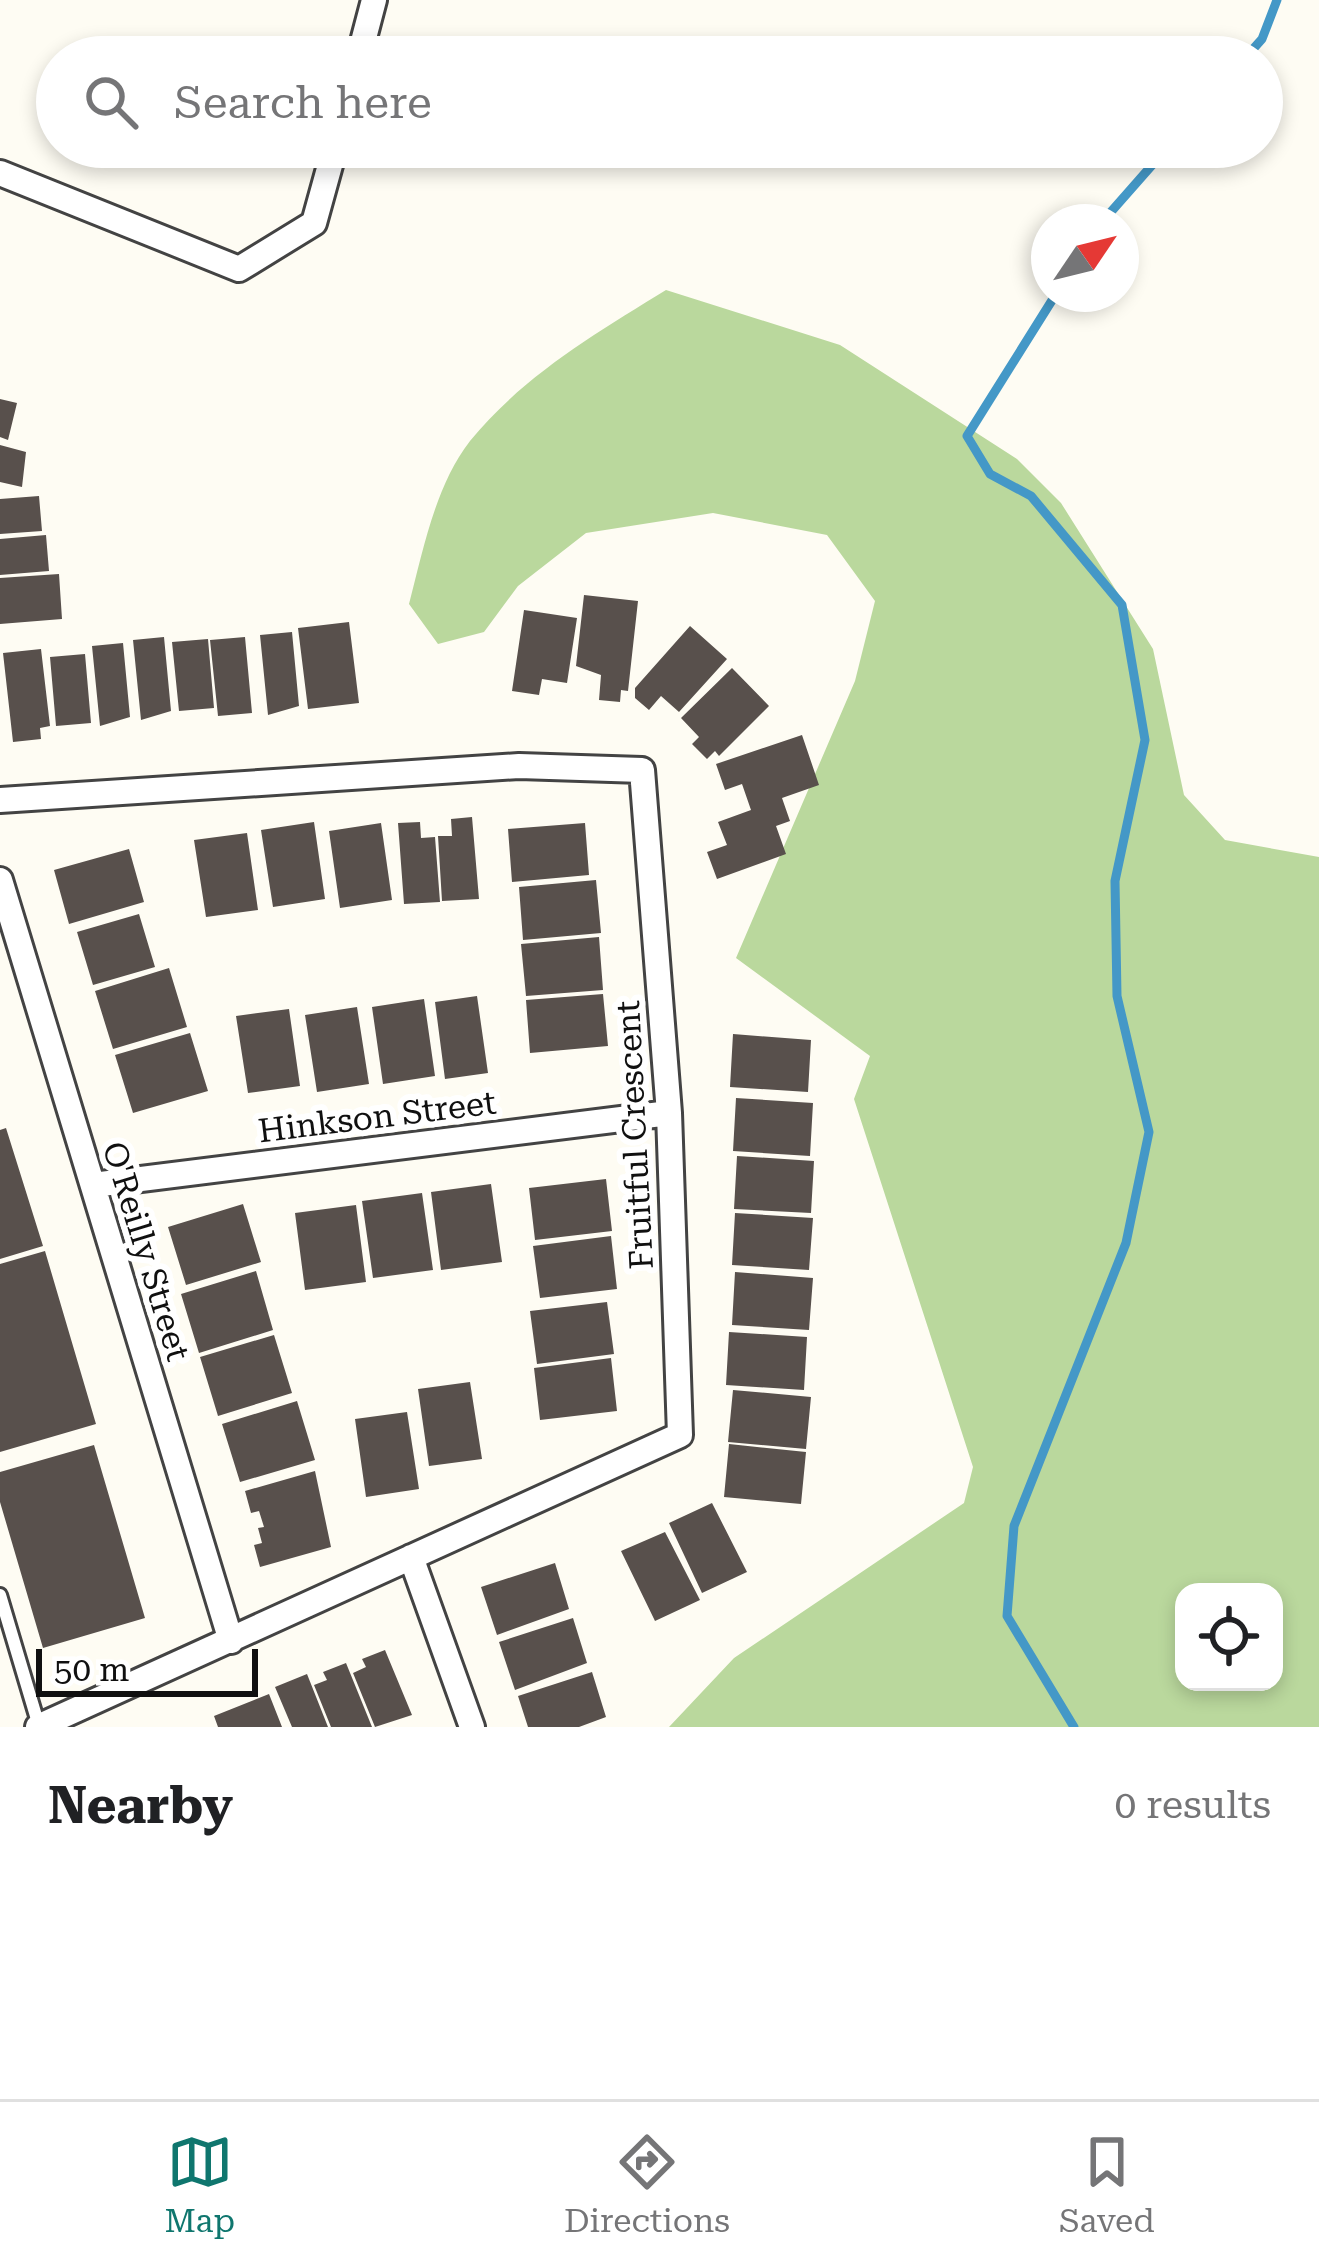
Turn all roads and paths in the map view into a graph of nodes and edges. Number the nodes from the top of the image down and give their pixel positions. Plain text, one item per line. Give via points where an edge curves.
1 (374, 0) edge
2 (365, 36) edge
3 (329, 168) edge
4 (0, 173) edge
5 (0, 800) edge
6 (0, 880) edge
7 (670, 1113) junction
8 (93, 1185) junction
9 (411, 1556) junction
10 (0, 1595) edge
11 (231, 1641) junction
12 (39, 1727) edge
13 (472, 1727) edge

1 - 2 street
3 - 4 street via 314,223 239,269
5 - 7 street, Fruitful Crescent via 519,766 642,770
6 - 8 street, O'Reilly Street
7 - 8 street, Hinkson Street
7 - 9 street, Fruitful Crescent via 680,1435
8 - 11 street, O'Reilly Street
9 - 11 street, Fruitful Crescent
9 - 13 street
10 - 12 lane
11 - 12 street, Fruitful Crescent

